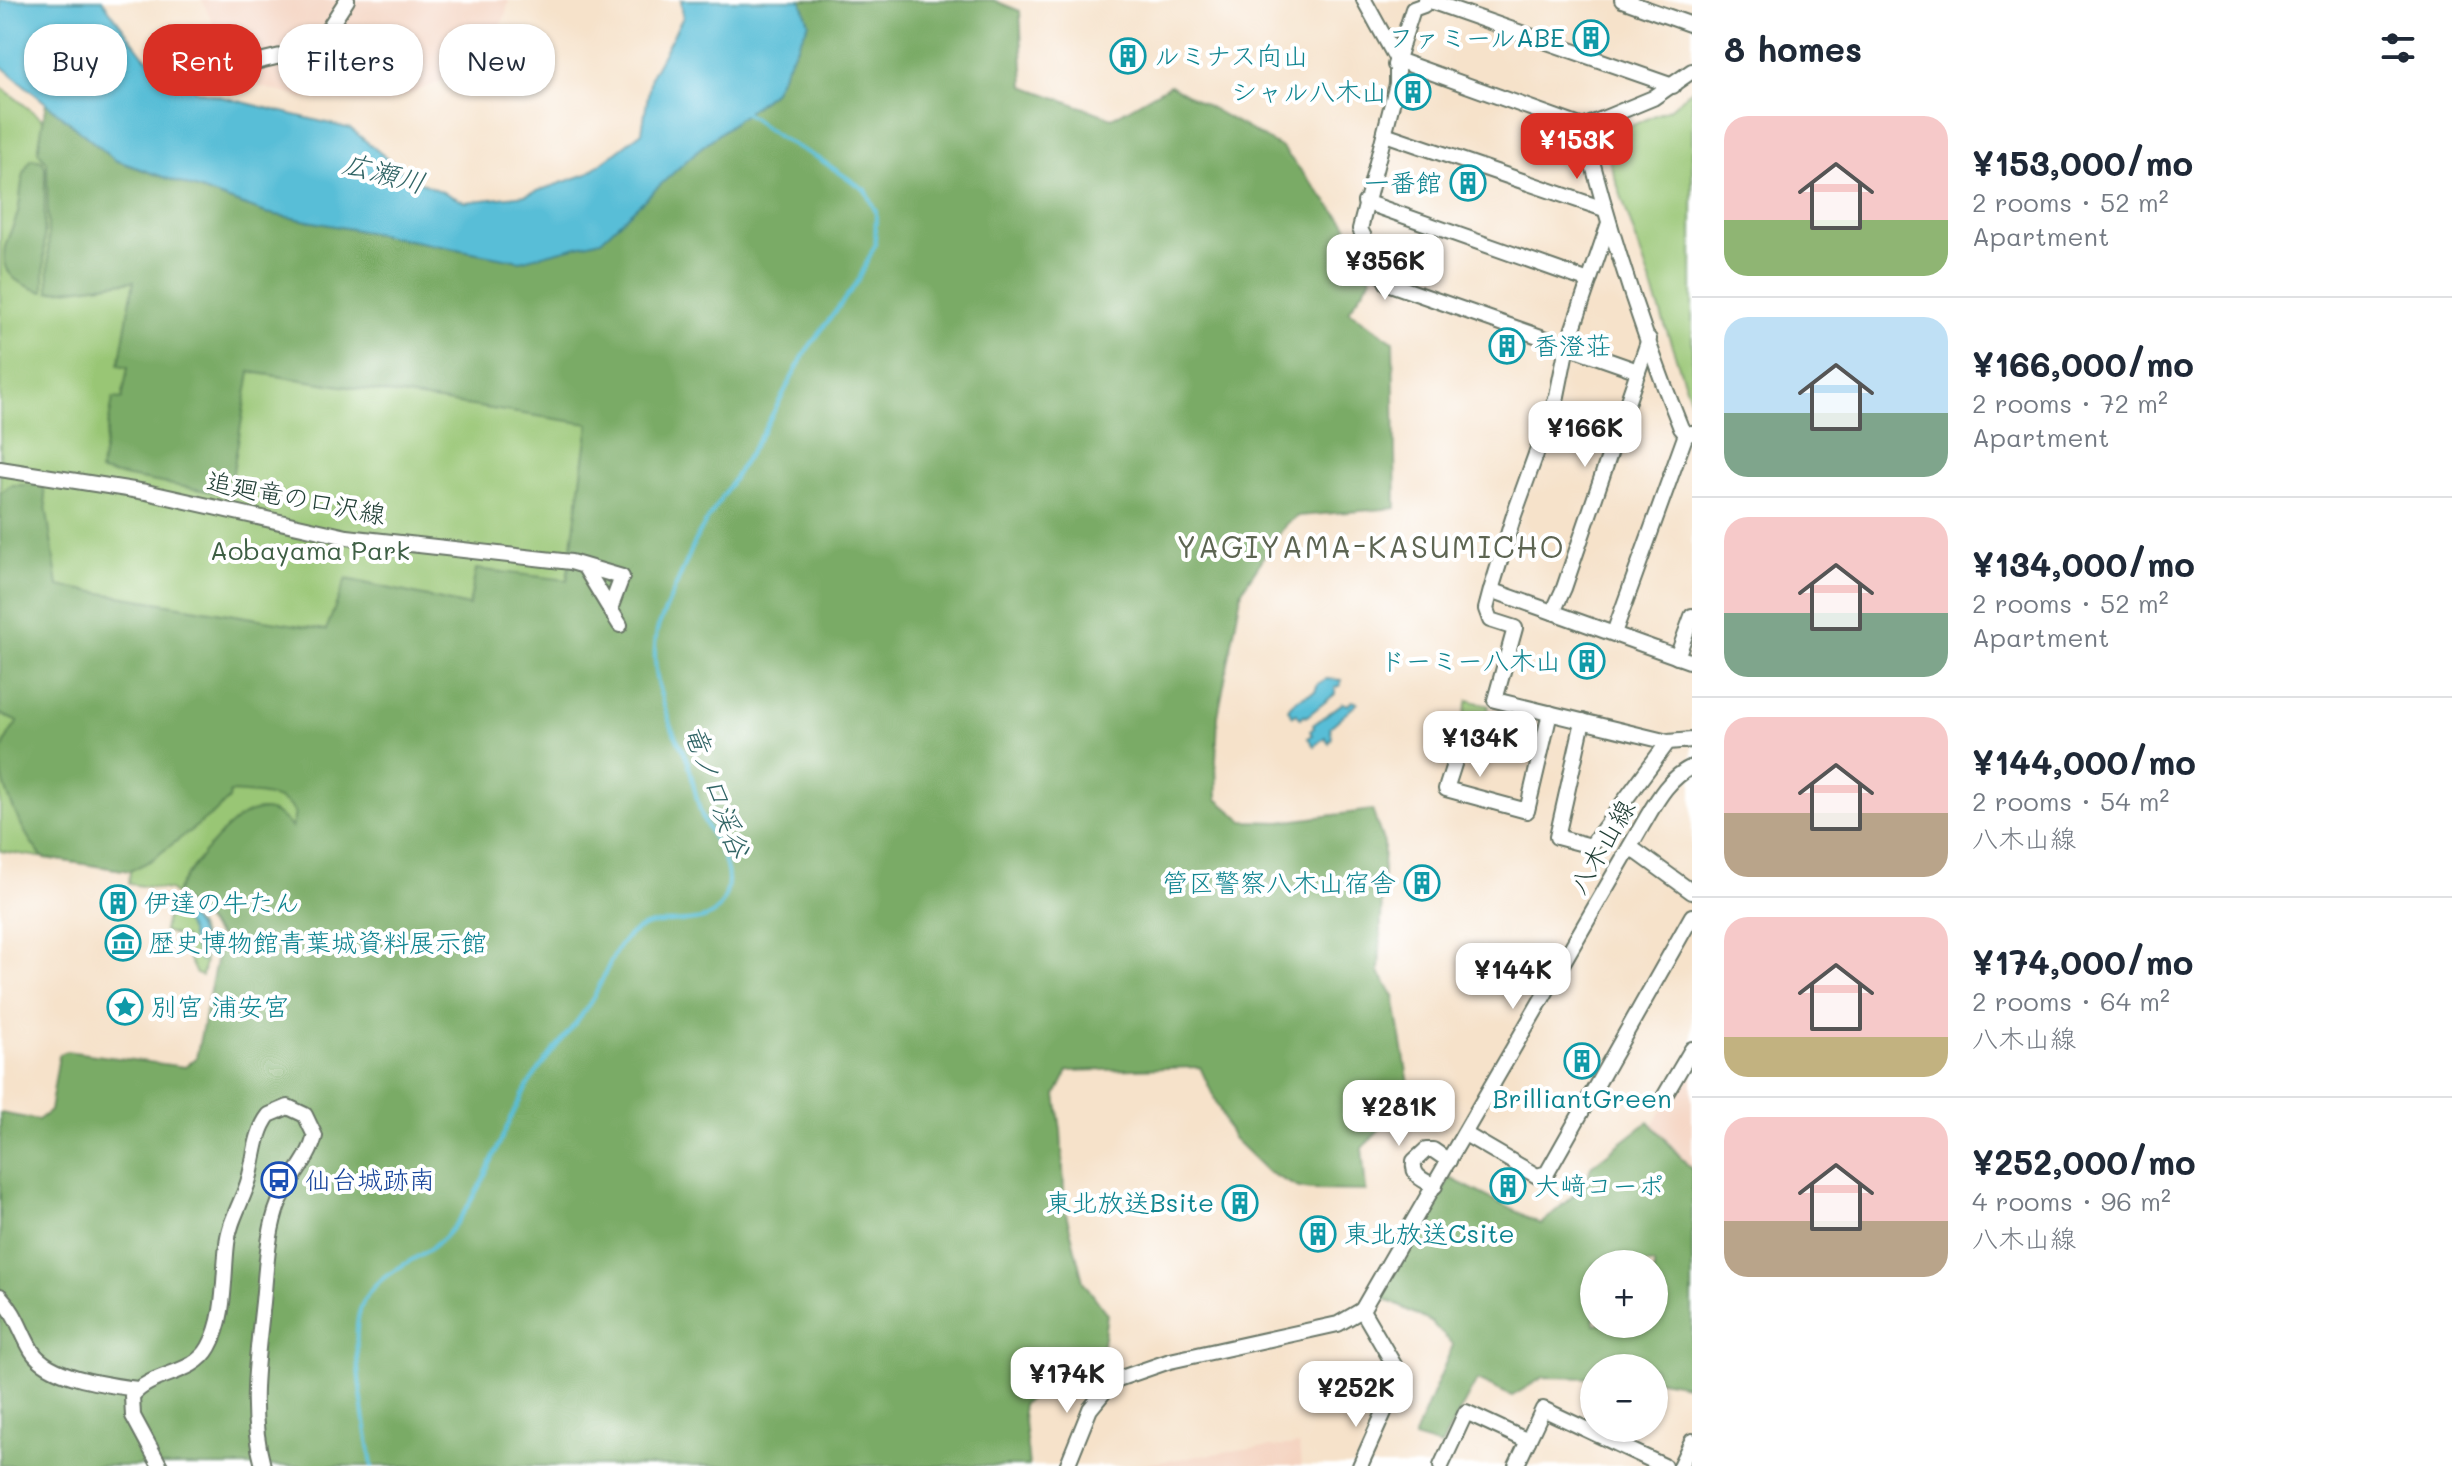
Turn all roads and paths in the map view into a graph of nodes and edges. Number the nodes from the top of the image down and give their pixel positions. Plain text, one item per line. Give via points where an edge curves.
1 (347, 0) edge
2 (1364, 0) edge
3 (1427, 0) edge
4 (1622, 0) edge
5 (1692, 25) edge
6 (262, 60) edge
7 (1397, 60) junction
8 (1692, 71) edge
9 (1673, 86) junction
10 (1583, 127) junction
11 (1385, 134) junction
12 (1367, 195) junction
13 (1606, 216) junction
14 (1589, 281) junction
15 (1649, 339) junction
16 (1567, 346) junction
17 (1638, 371) junction
18 (1689, 433) edge
19 (0, 469) edge
20 (584, 566) junction
21 (1491, 590) junction
22 (610, 609) junction
23 (1553, 612) junction
24 (1692, 616) edge
25 (620, 625) dead end
26 (1614, 633) junction
27 (1685, 659) edge
28 (1550, 713) junction
29 (1583, 721) junction
30 (1692, 740) edge
31 (1668, 742) junction
32 (1542, 748) junction
33 (1692, 767) edge
34 (1630, 847) junction
35 (1692, 892) edge
36 (1692, 916) edge
37 (1692, 1049) edge
38 (1661, 1102) dead end
39 (1465, 1134) junction
40 (1449, 1161) junction
41 (1435, 1186) junction
42 (0, 1296) edge
43 (1362, 1310) junction
44 (137, 1389) junction
45 (1528, 1441) junction
46 (1692, 1441) edge
47 (160, 1466) edge
48 (263, 1466) edge
49 (1067, 1466) edge
50 (1360, 1466) edge
51 (1441, 1466) edge
52 (1516, 1466) edge
53 (1664, 1466) edge
54 (1680, 1466) edge

1 - 6 street via 325,34 293,53
2 - 7 street
3 - 7 street via 1413,9
3 - 9 street
4 - 5 street
7 - 10 street
7 - 11 street
7 - 12 street via 1363,179
8 - 9 street
9 - 10 street
10 - 13 street
11 - 12 street
11 - 13 street
12 - 14 street
12 - 16 street via 1360,229 1387,283
13 - 14 street
13 - 15 street
14 - 16 street
15 - 17 street
15 - 18 street via 1677,419
16 - 17 street
16 - 21 street via 1557,396
17 - 23 street
18 - 26 street
19 - 20 street, 追廻竜の口沢線 via 146,492 347,537
20 - 22 street
20 - 22 street, 追廻竜の口沢線 via 622,577
21 - 23 street
21 - 28 street via 1486,609 1490,620 1515,628 1495,700
22 - 25 street
23 - 26 street
24 - 27 street
26 - 27 street
28 - 29 street
28 - 32 street
29 - 31 street
29 - 31 street via 1557,837 1591,846
30 - 31 street
32 - 32 street via 1527,811 1446,789 1465,730
33 - 34 street, 八木山線 via 1666,787
34 - 35 street
34 - 39 street, 八木山線
36 - 39 street via 1547,1173 1537,1176
37 - 38 street
39 - 40 street, 八木山線
40 - 41 street, 八木山線
40 - 41 street via 1433,1150 1414,1161 1417,1176
41 - 43 street, 八木山線
42 - 44 street via 41,1361 95,1382
43 - 49 street via 1338,1324 1170,1361 1118,1379 1090,1409
43 - 50 street via 1399,1379
44 - 47 street via 131,1402 133,1416
44 - 48 street via 178,1372 209,1348 218,1324 230,1228 249,1182 260,1131 275,1111 299,1110 315,1136 276,1210 269,1249 253,1401
45 - 51 street via 1466,1412
45 - 52 street
45 - 53 street via 1543,1409
46 - 54 street

